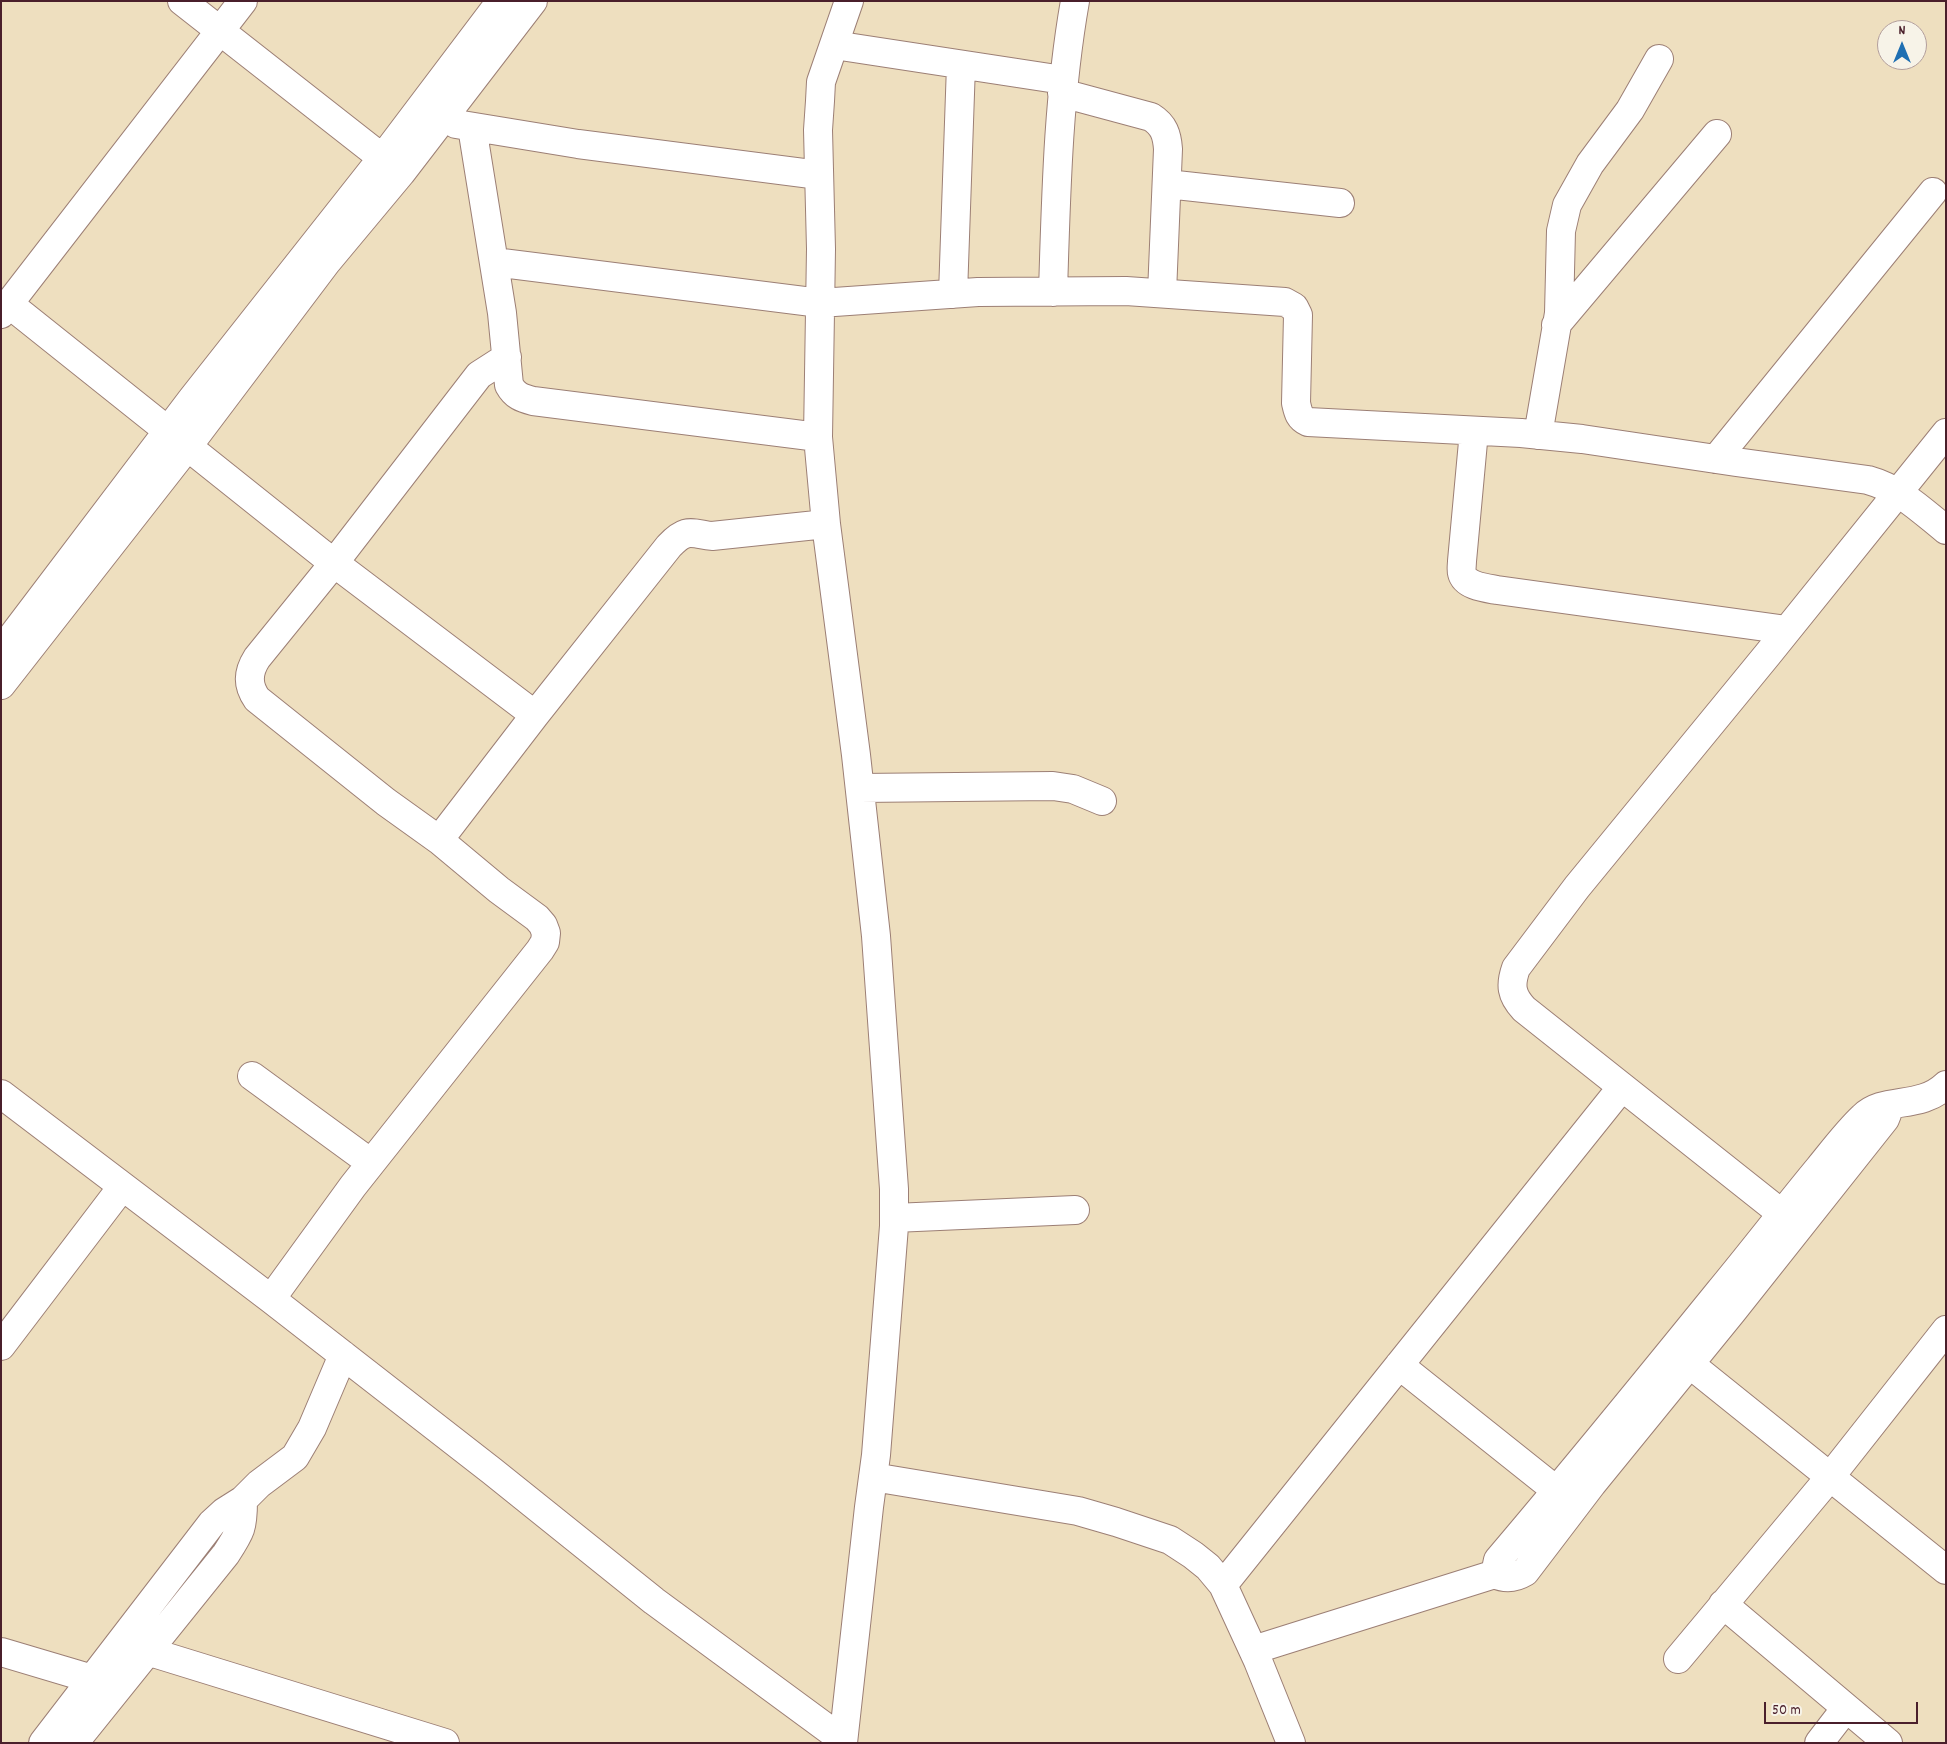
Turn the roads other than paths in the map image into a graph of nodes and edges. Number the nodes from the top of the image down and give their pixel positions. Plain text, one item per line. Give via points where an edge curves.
1 (182, 1) edge
2 (242, 1) edge
3 (501, 1) edge
4 (533, 1) edge
5 (849, 1) edge
6 (1074, 1) edge
7 (220, 31) junction
8 (834, 45) junction
9 (1659, 59) dead end
10 (961, 65) junction
11 (1062, 86) junction
12 (440, 122) junction
13 (472, 127) junction
14 (1717, 134) dead end
15 (391, 165) junction
16 (819, 175) junction
17 (1167, 184) junction
18 (1933, 192) dead end
19 (1340, 203) dead end
20 (494, 262) junction
21 (1053, 292) junction
22 (1162, 293) junction
23 (953, 294) junction
24 (820, 303) junction
25 (5, 309) edge
26 (1556, 326) junction
27 (508, 357) junction
28 (1474, 431) junction
29 (1946, 433) edge
30 (1538, 435) junction
31 (818, 437) junction
32 (178, 438) junction
33 (1716, 459) junction
34 (1898, 491) junction
35 (826, 524) junction
36 (1946, 530) edge
37 (334, 563) junction
38 (1787, 630) junction
39 (1, 651) edge
40 (1, 685) edge
41 (534, 715) junction
42 (860, 788) junction
43 (1102, 801) dead end
44 (439, 840) junction
45 (252, 1076) dead end
46 (1946, 1085) edge
47 (1622, 1087) junction
48 (1, 1094) edge
49 (1886, 1107) junction
50 (371, 1163) junction
51 (122, 1187) junction
52 (1075, 1210) dead end
53 (1781, 1213) junction
54 (894, 1218) junction
55 (271, 1299) junction
56 (1943, 1338) edge
57 (3, 1339) edge
58 (343, 1355) junction
59 (1680, 1357) junction
60 (1400, 1365) junction
61 (873, 1477) junction
62 (1830, 1477) junction
63 (1557, 1491) junction
64 (243, 1500) junction
65 (1946, 1570) edge
66 (1495, 1574) junction
67 (1223, 1584) junction
68 (1723, 1604) junction
69 (1253, 1650) junction
70 (147, 1651) junction
71 (1, 1652) edge
72 (1678, 1659) dead end
73 (92, 1679) junction
74 (1846, 1708) junction
75 (843, 1741) edge
76 (42, 1743) edge
77 (74, 1743) edge
78 (445, 1743) edge
79 (1291, 1743) edge
80 (1819, 1743) edge
81 (1888, 1743) edge

1 - 7 street
2 - 7 street
3 - 15 street
4 - 12 street
5 - 8 street
6 - 11 street
7 - 15 street
7 - 25 street
8 - 10 street
8 - 16 street via 822,82
9 - 26 street via 1630,110 1590,164 1566,205 1561,232 1560,300
10 - 11 street
10 - 23 street
11 - 17 street via 1158,122 1168,139
11 - 21 street
12 - 13 street
12 - 15 street
13 - 16 street
13 - 20 street
14 - 26 street
15 - 32 street
16 - 24 street
17 - 19 street
17 - 22 street
18 - 33 street
20 - 24 street
20 - 27 street
21 - 22 street
21 - 23 street
22 - 28 street via 1285,302 1294,307 1299,324 1296,403 1302,419 1316,423
23 - 24 street
24 - 31 street
25 - 32 street
26 - 30 street
27 - 31 street via 509,385 521,398
27 - 37 street via 479,376
28 - 30 street
28 - 38 street via 1462,567 1466,579 1497,590
29 - 34 street
30 - 33 street
31 - 35 street
32 - 37 street
32 - 39 street
32 - 40 street
33 - 34 street via 1868,480
34 - 36 street
34 - 38 street
35 - 41 street via 712,536 694,532 680,535
35 - 42 street
37 - 41 street
37 - 44 street via 257,658 251,668 251,690 386,802
38 - 47 street via 1577,887 1516,968 1511,990 1516,1001
41 - 44 street
42 - 43 street via 1053,786 1073,789
42 - 54 street via 876,936
44 - 50 street via 544,924 545,942
45 - 50 street
46 - 49 street via 1926,1098
47 - 53 street
47 - 60 street
48 - 51 street
49 - 53 street via 1871,1110 1853,1127
49 - 59 street via 1885,1118
50 - 55 street
51 - 55 street
51 - 57 street
52 - 54 street
53 - 59 street via 1720,1292
54 - 61 street
55 - 58 street
56 - 62 street
58 - 64 street via 301,1448
58 - 75 street via 654,1600
59 - 62 street
59 - 63 street
59 - 66 street via 1592,1484 1529,1567 1518,1576 1502,1578
60 - 63 street
60 - 67 street
61 - 67 street via 1078,1511 1116,1522 1170,1540 1208,1567
61 - 75 street
62 - 65 street
62 - 68 street
63 - 66 street via 1498,1560
64 - 70 street via 239,1535
64 - 73 street via 212,1523
66 - 69 street
67 - 69 street
68 - 72 street
68 - 74 street
69 - 79 street
70 - 77 street
70 - 78 street
71 - 73 street
73 - 76 street
74 - 80 street
74 - 81 street

